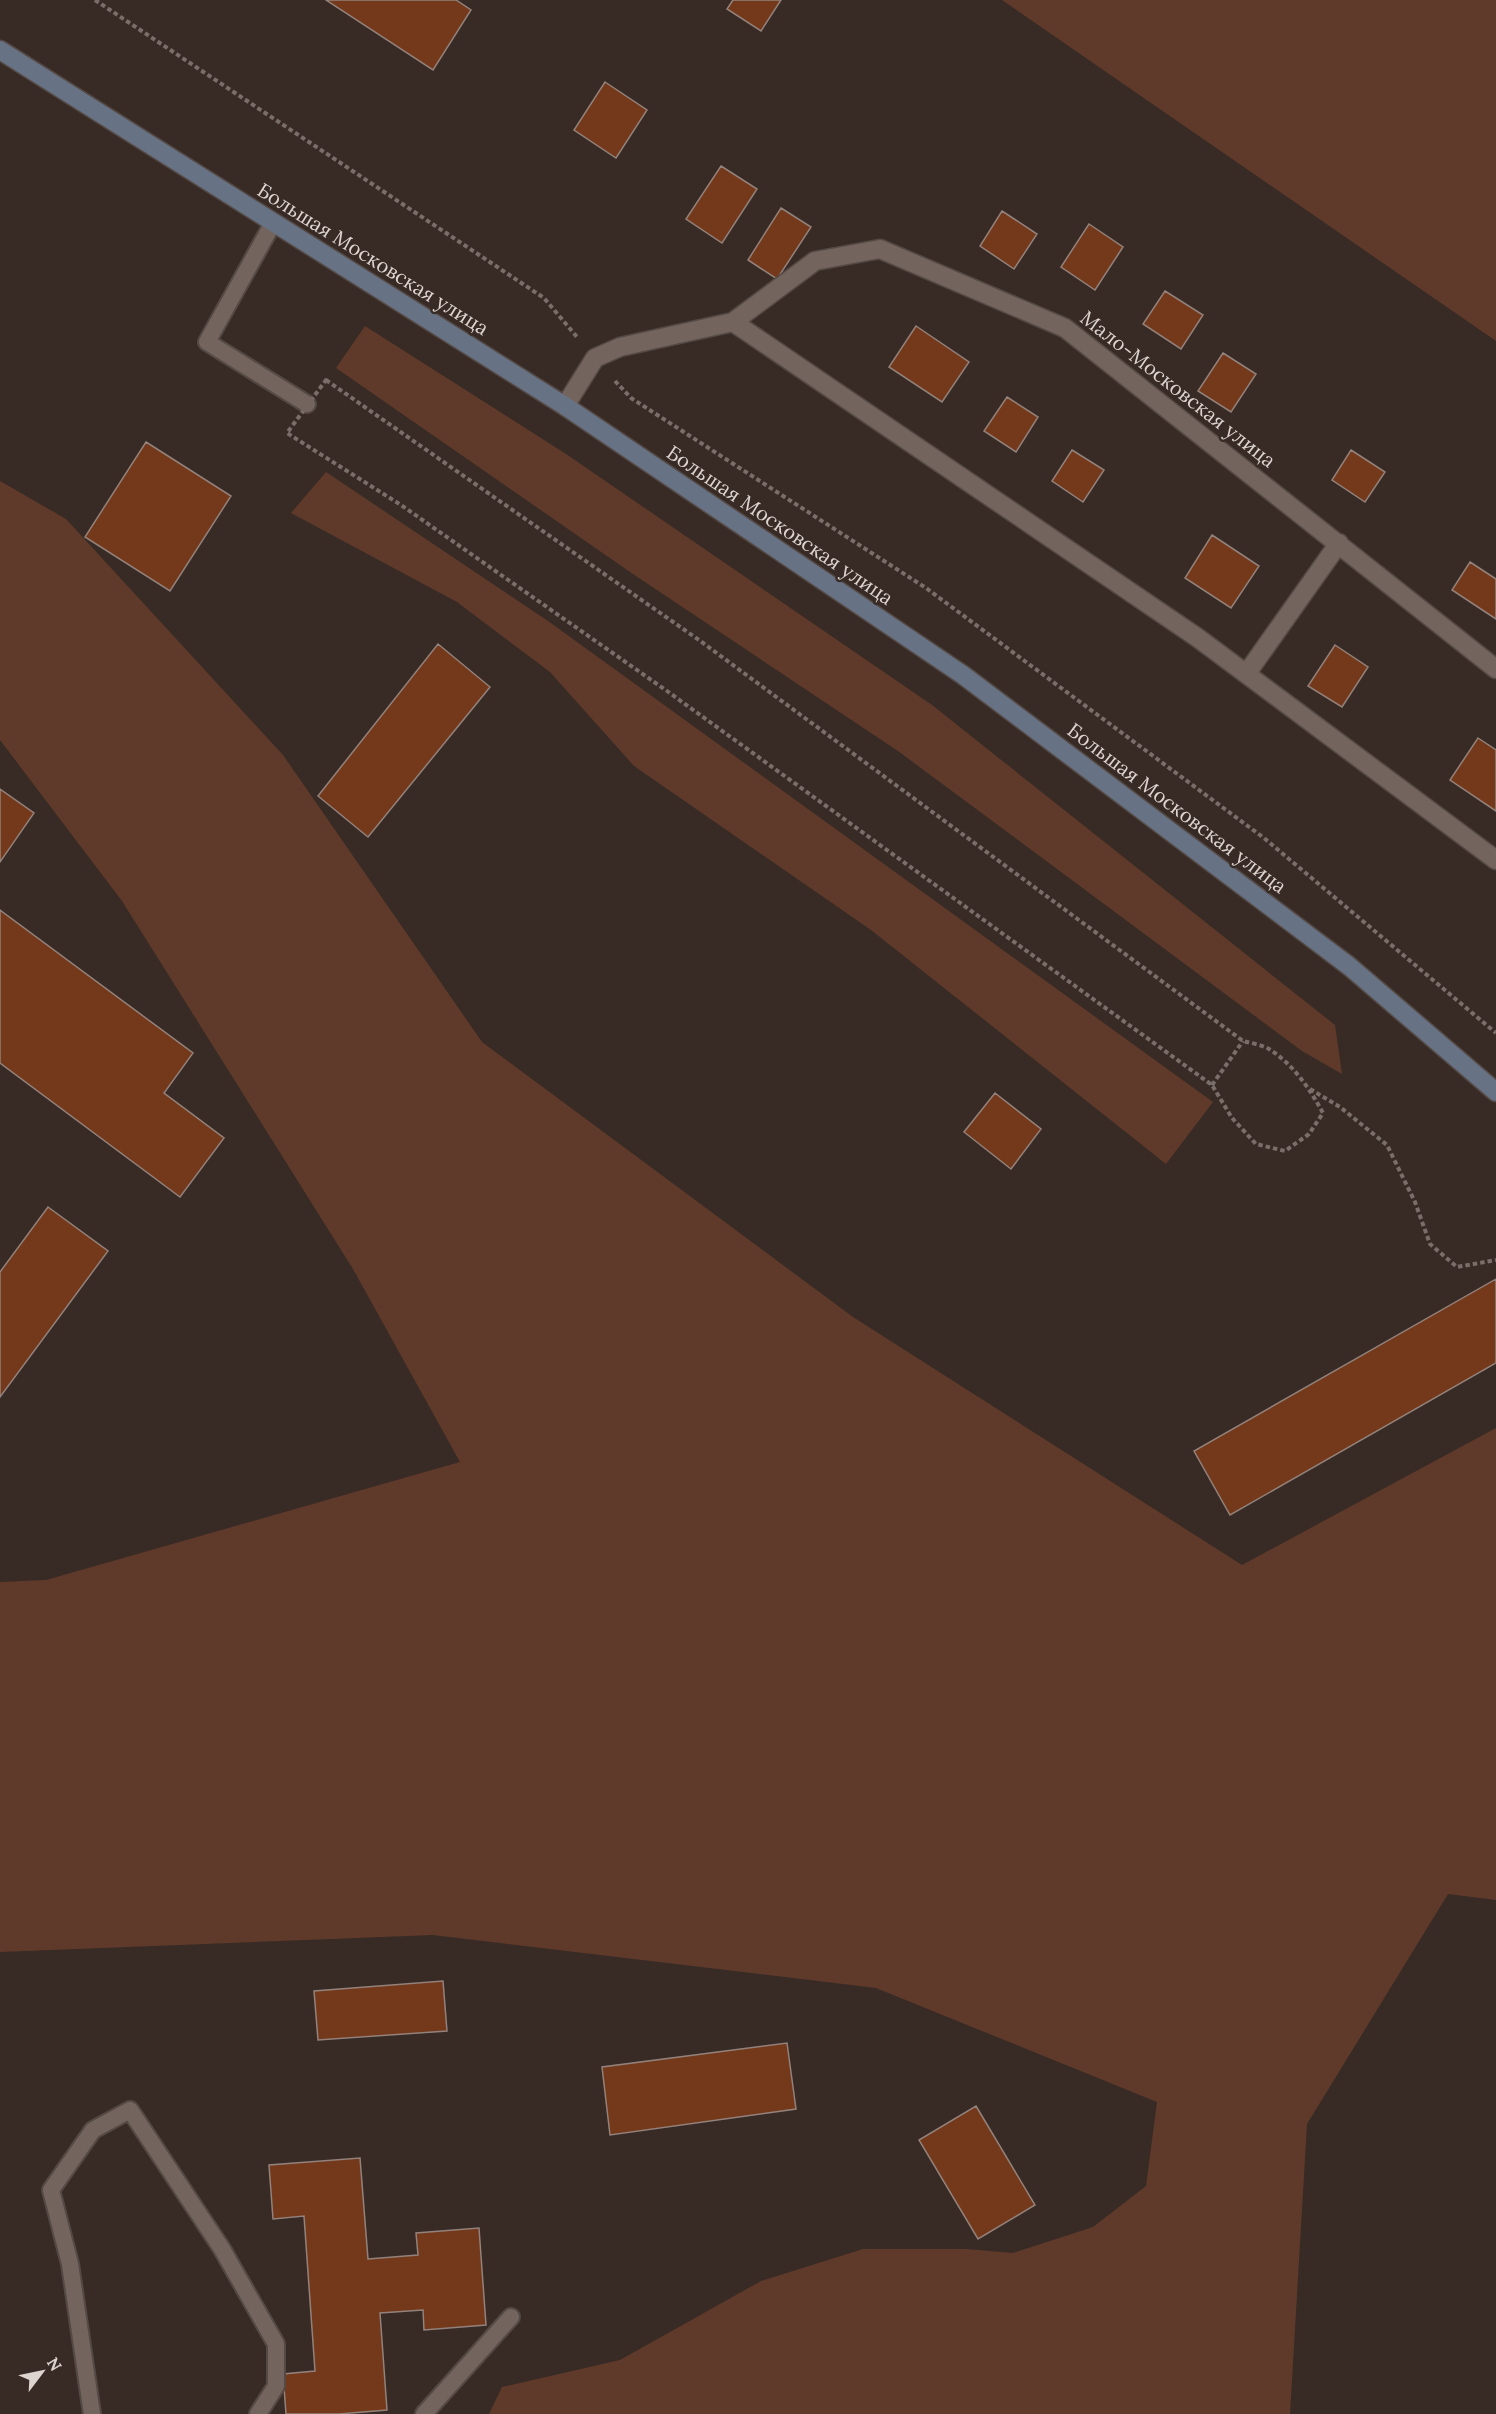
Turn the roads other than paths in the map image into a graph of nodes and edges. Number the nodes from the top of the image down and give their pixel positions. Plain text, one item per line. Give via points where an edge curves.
1 (0, 50) edge
2 (273, 223) junction
3 (733, 322) junction
4 (307, 404) road end
5 (565, 406) junction
6 (1339, 543) junction
7 (1496, 669) edge
8 (1247, 673) junction
9 (1496, 860) edge
10 (1496, 1092) edge
11 (511, 2317) dead end
12 (92, 2414) edge
13 (258, 2414) edge
14 (424, 2414) edge

1 - 2 main road, Большая Московская улица
2 - 4 lane via 207,342
2 - 5 main road, Большая Московская улица
3 - 5 street via 621,347 595,358
3 - 6 street, Мало-Московская улица via 815,261 880,249 1065,328
3 - 8 street
5 - 10 main road, Большая Московская улица via 963,675 1349,966
6 - 7 street, Мало-Московская улица
6 - 8 street
8 - 9 street
11 - 14 lane
12 - 13 lane via 70,2264 51,2190 93,2130 130,2110 222,2249 276,2344 276,2386

